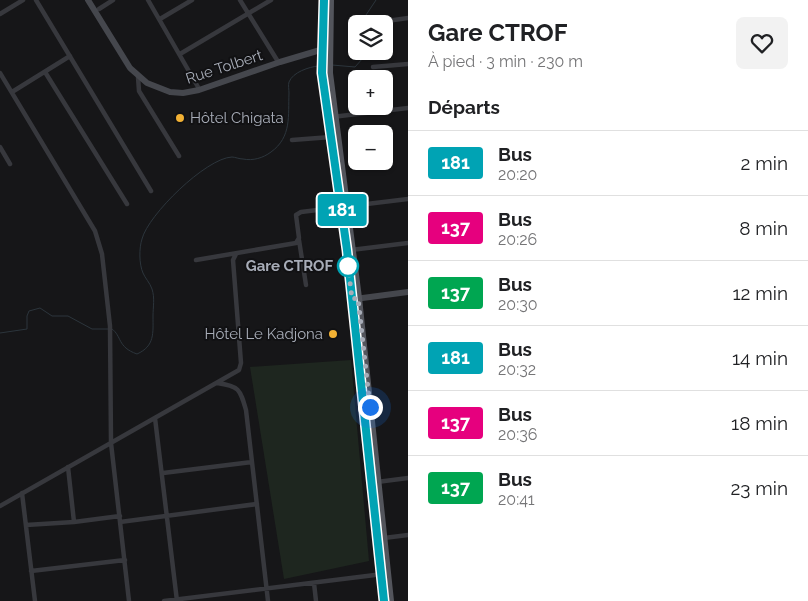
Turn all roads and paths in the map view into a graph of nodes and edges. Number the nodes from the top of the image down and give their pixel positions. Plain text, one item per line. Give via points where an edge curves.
1 (23, 0) edge
2 (36, 0) edge
3 (88, 0) edge
4 (94, 0) edge
5 (112, 0) edge
6 (148, 0) edge
7 (192, 0) edge
8 (240, 0) edge
9 (271, 0) edge
10 (324, 0) edge
11 (330, 0) edge
12 (0, 5) edge
13 (99, 9) junction
14 (2, 13) edge
15 (248, 14) junction
16 (408, 18) edge
17 (160, 20) junction
18 (393, 20) edge
19 (325, 50) junction
20 (180, 54) junction
21 (70, 56) junction
22 (277, 60) junction
23 (408, 64) edge
24 (373, 67) dead end
25 (0, 72) edge
26 (45, 72) junction
27 (138, 76) junction
28 (198, 87) junction
29 (12, 92) junction
30 (408, 108) edge
31 (331, 118) junction
32 (331, 137) junction
33 (292, 140) dead end
34 (0, 147) edge
35 (179, 156) dead end
36 (10, 164) dead end
37 (151, 191) dead end
38 (408, 199) edge
39 (127, 204) dead end
40 (344, 206) junction
41 (299, 240) junction
42 (408, 243) edge
43 (349, 250) junction
44 (236, 254) junction
45 (196, 260) dead end
46 (306, 285) dead end
47 (408, 292) edge
48 (355, 299) junction
49 (216, 383) junction
50 (155, 418) junction
51 (111, 443) junction
52 (252, 462) junction
53 (68, 467) junction
54 (163, 473) junction
55 (408, 478) edge
56 (375, 483) junction
57 (22, 493) junction
58 (257, 504) junction
59 (0, 506) edge
60 (167, 516) junction
61 (120, 519) junction
62 (74, 522) junction
63 (26, 525) junction
64 (408, 534) edge
65 (384, 538) junction
66 (125, 560) junction
67 (32, 571) junction
68 (385, 573) junction
69 (314, 583) junction
70 (267, 589) junction
71 (223, 594) junction
72 (177, 600) edge
73 (35, 601) edge
74 (129, 601) edge
75 (164, 601) edge
76 (224, 601) edge
77 (268, 601) edge
78 (316, 601) edge
79 (384, 601) edge
80 (390, 601) edge

1 - 14 street
2 - 21 street
3 - 27 street, Rue Tolbert
4 - 13 street, Rue Tolbert
5 - 13 street
6 - 17 street
7 - 17 street
8 - 15 street
9 - 15 street
10 - 19 main road
11 - 19 main road
12 - 14 street
13 - 28 street, Rue Tolbert via 141,74 170,88
15 - 20 street
15 - 22 street
16 - 18 street
17 - 20 street
19 - 22 street, Rue Tolbert
19 - 27 street, Rue Tolbert via 191,92 162,90
19 - 31 main road
20 - 28 street
21 - 26 street
21 - 37 street
22 - 28 street, Rue Tolbert
23 - 24 street
25 - 29 street
26 - 29 street
26 - 39 street
27 - 35 street via 139,91
29 - 51 street via 95,231 102,254 110,326
30 - 31 street
31 - 32 main road
31 - 40 main road
32 - 33 street
32 - 40 main road
34 - 36 street
38 - 40 street
40 - 41 street via 297,213
40 - 43 main road
41 - 44 street
41 - 46 street
42 - 43 street
43 - 48 main road
44 - 45 street
44 - 49 street via 233,260 240,368
47 - 48 street
48 - 56 main road
49 - 50 street
49 - 52 street via 231,385 242,395
50 - 51 street
50 - 54 street
51 - 53 street
51 - 61 street
52 - 54 street
52 - 58 street
53 - 57 street
53 - 62 street
54 - 60 street
55 - 56 street
56 - 65 main road
56 - 68 main road
57 - 59 street
57 - 63 street
58 - 60 street
58 - 70 street
60 - 61 street
60 - 72 street
61 - 62 street
61 - 66 street
62 - 63 street
63 - 67 street
64 - 65 street
65 - 68 main road
66 - 67 street
66 - 74 street
67 - 73 street
68 - 69 street
68 - 79 main road
68 - 80 main road
69 - 70 street
69 - 78 street
70 - 71 street
70 - 77 street
71 - 72 street
71 - 76 street
72 - 75 street

